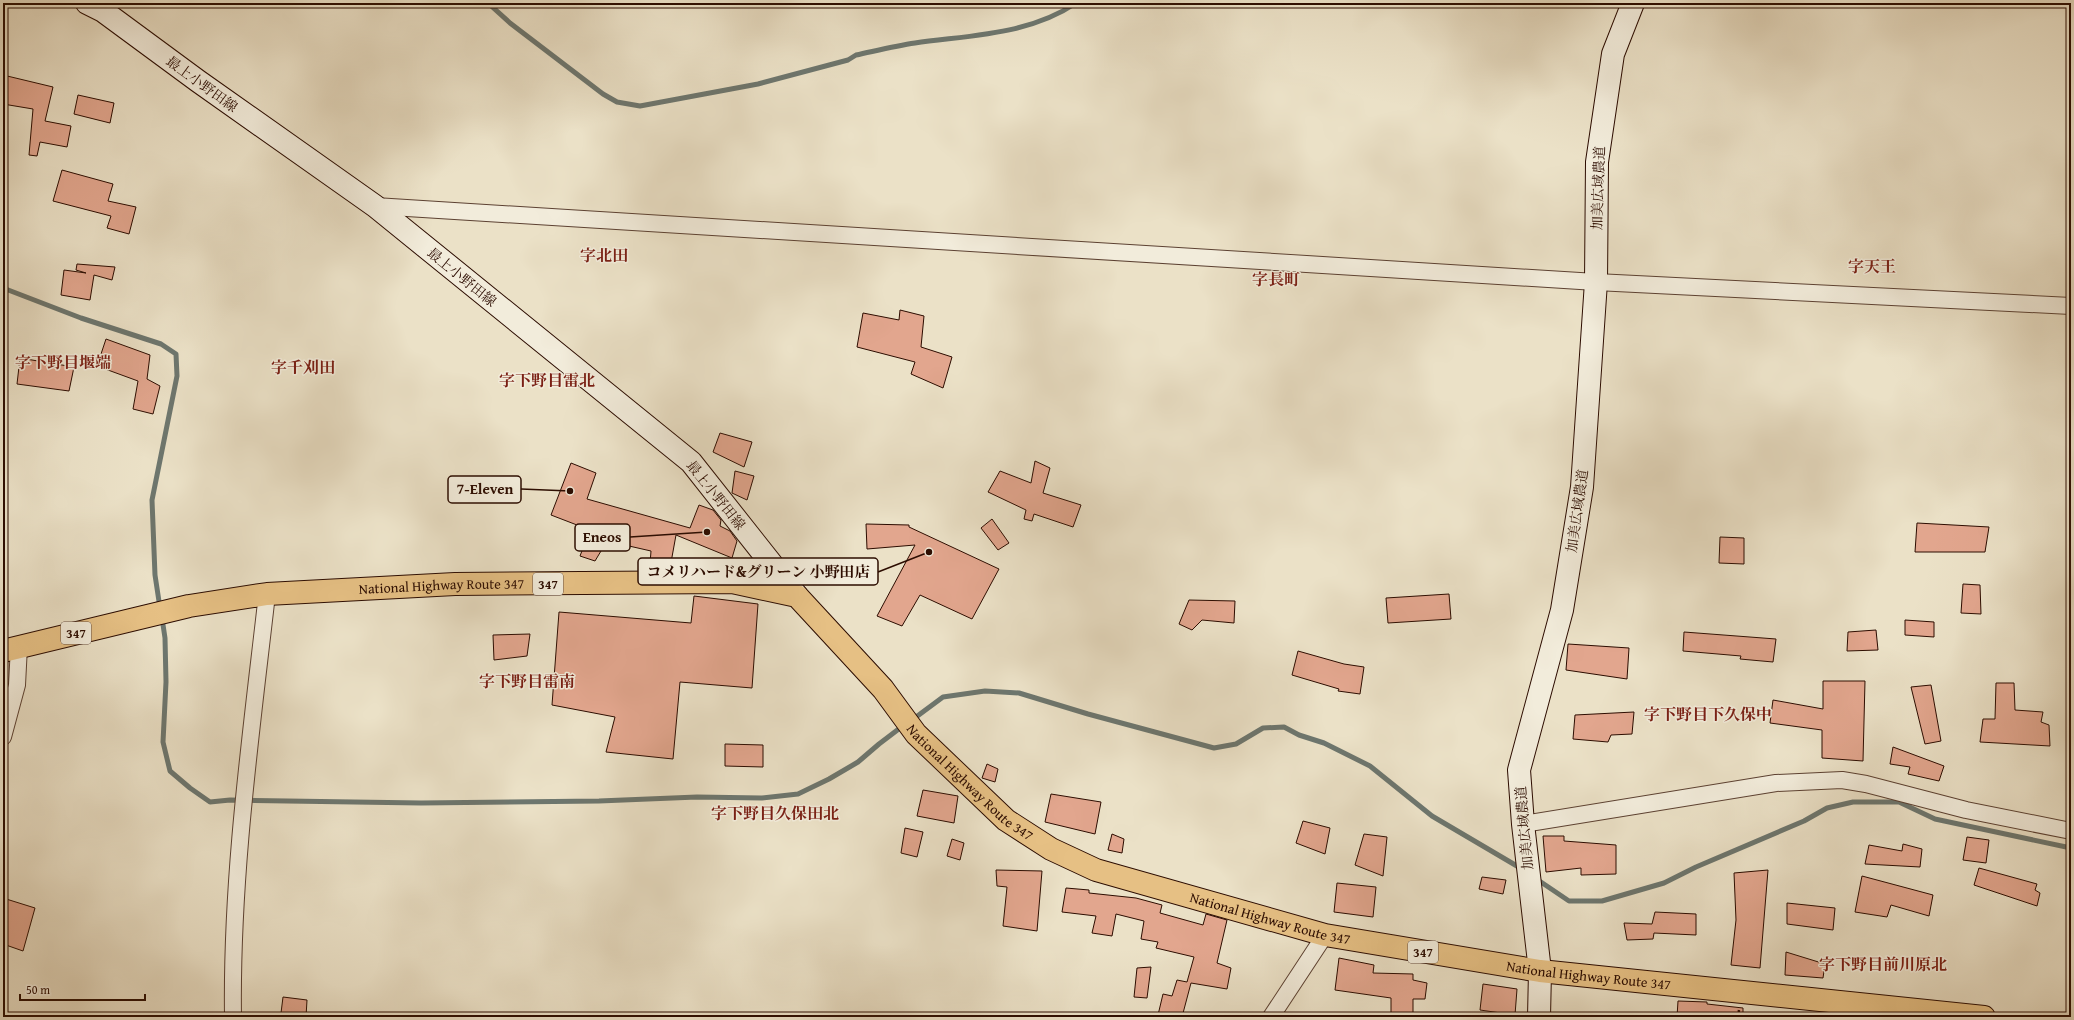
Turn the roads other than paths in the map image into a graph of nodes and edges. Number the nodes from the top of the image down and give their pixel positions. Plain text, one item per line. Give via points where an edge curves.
1 (1633, 3) edge
2 (100, 6) edge
3 (375, 206) junction
4 (1596, 282) junction
5 (2071, 306) edge
6 (267, 594) junction
7 (797, 596) junction
8 (11, 649) edge
9 (3, 737) edge
10 (1523, 824) junction
11 (2071, 831) edge
12 (1325, 935) junction
13 (1540, 972) junction
14 (233, 1017) edge
15 (1271, 1017) edge
16 (1539, 1017) edge
17 (1984, 1017) edge

1 - 4 street, 加美広域農道 via 1613,54 1597,162
2 - 3 street, 最上小野田線 via 198,81
3 - 4 street
3 - 7 street, 最上小野田線 via 691,462
4 - 5 street
4 - 10 street, 加美広域農道 via 1582,487 1562,610 1519,770
6 - 7 highway, National Highway Route 347 / 347 via 454,584 732,582
6 - 8 highway, National Highway Route 347 / 347 via 172,610
6 - 14 street via 242,812 232,982
7 - 12 highway, National Highway Route 347 / 347 via 883,688 916,734 1006,820 1051,849 1096,870
8 - 9 street via 16,685
10 - 11 street via 1776,783 1842,780 1966,810
10 - 13 street, 加美広域農道
12 - 13 highway, National Highway Route 347 / 347
12 - 15 street
13 - 16 street, 加美広域農道
13 - 17 highway, National Highway Route 347 / 347

